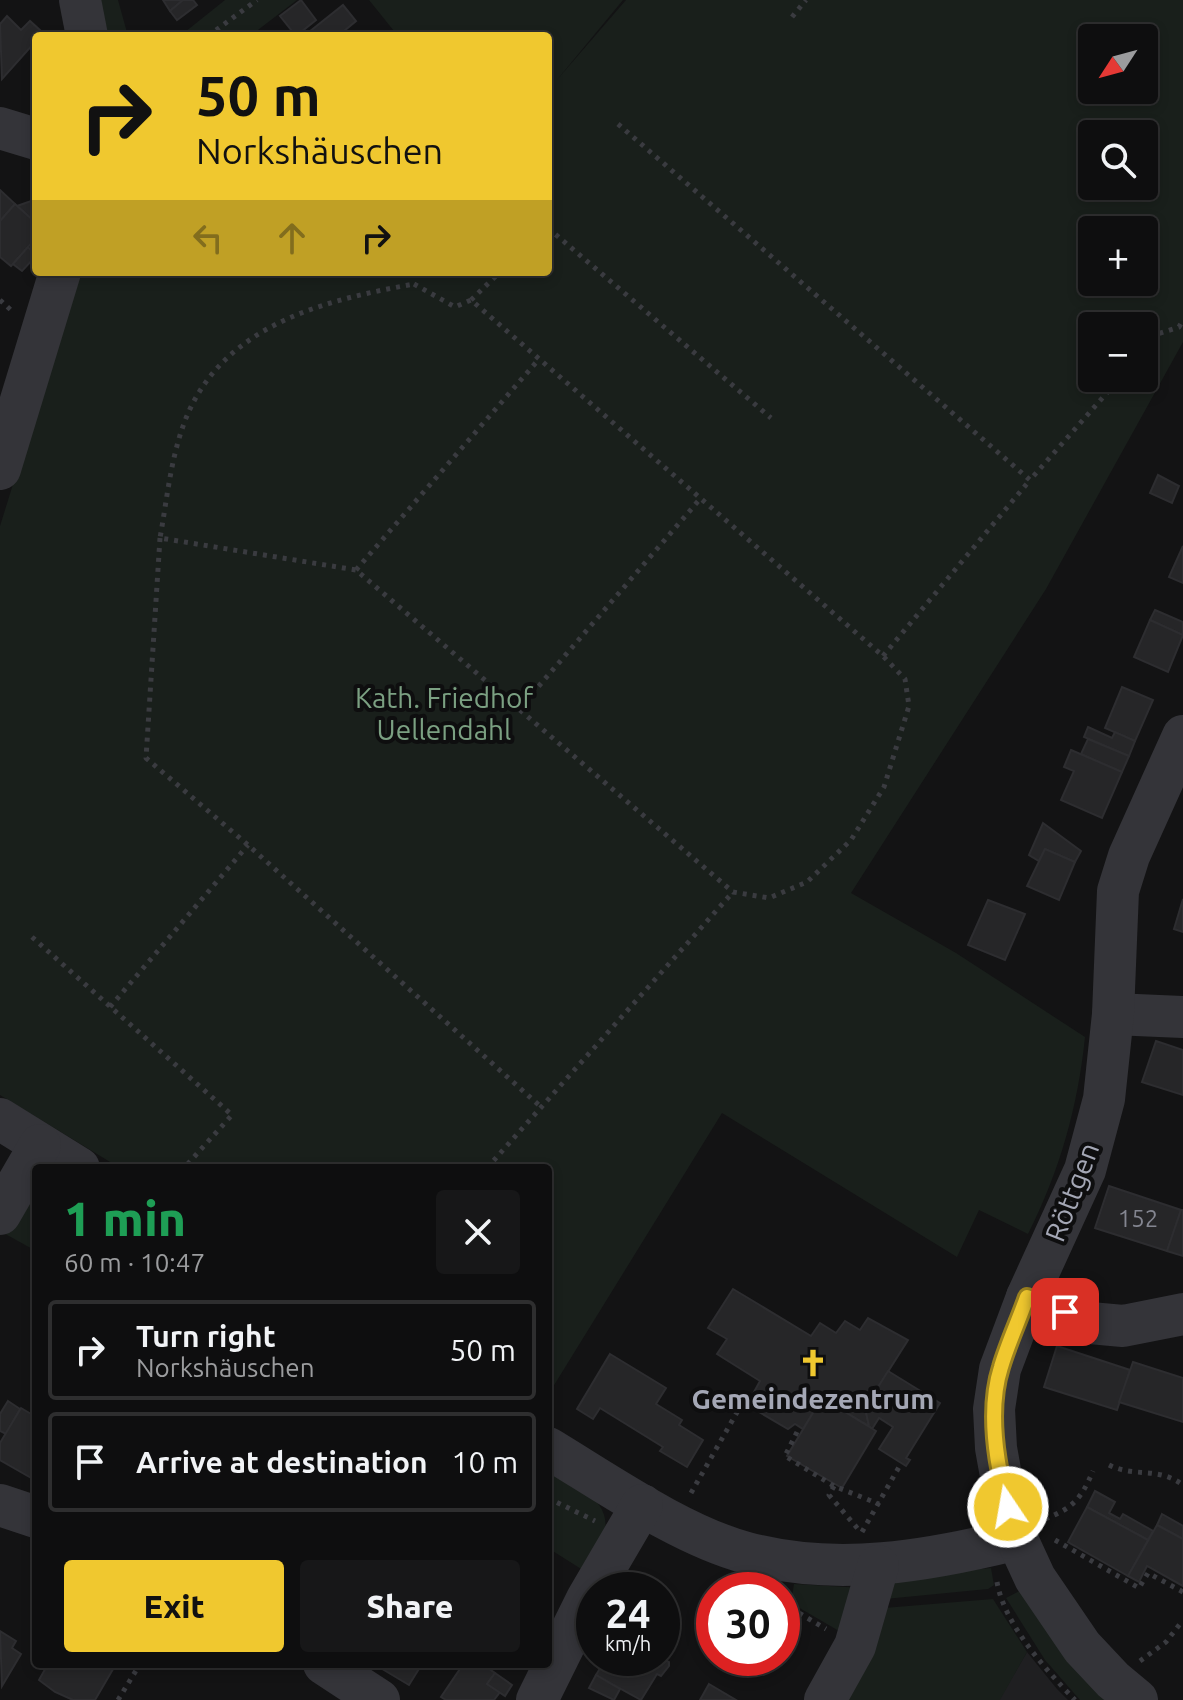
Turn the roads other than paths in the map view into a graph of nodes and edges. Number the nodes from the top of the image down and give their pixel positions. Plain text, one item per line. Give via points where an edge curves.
1 (80, 0) edge
2 (86, 32) edge
3 (0, 128) edge
4 (32, 138) edge
5 (59, 276) edge
6 (0, 469) edge
7 (1183, 736) edge
8 (1113, 1014) junction
9 (1183, 1017) edge
10 (0, 1119) edge
11 (40, 1145) junction
12 (72, 1164) edge
13 (0, 1214) edge
14 (1027, 1297) junction
15 (1183, 1314) edge
16 (552, 1450) edge
17 (0, 1505) edge
18 (658, 1513) junction
19 (32, 1516) edge
20 (1017, 1538) junction
21 (878, 1566) junction
22 (330, 1668) edge
23 (1125, 1690) edge
24 (379, 1700) edge
25 (537, 1700) edge
26 (825, 1700) edge

1 - 2 street
3 - 4 street
5 - 6 street
7 - 8 street, Röttgen via 1118,891
8 - 9 street
8 - 14 street, Röttgen via 1104,1099 1085,1170
10 - 11 street
11 - 12 street
11 - 13 street
14 - 15 street via 1090,1323 1123,1326
14 - 20 street, Röttgen via 1000,1369 994,1409 1000,1474
16 - 18 street
17 - 19 street
18 - 21 street via 744,1553 840,1567
18 - 25 street via 587,1599
20 - 21 street
20 - 23 street, Röttgen via 1058,1615
21 - 26 street via 855,1646
22 - 24 street

